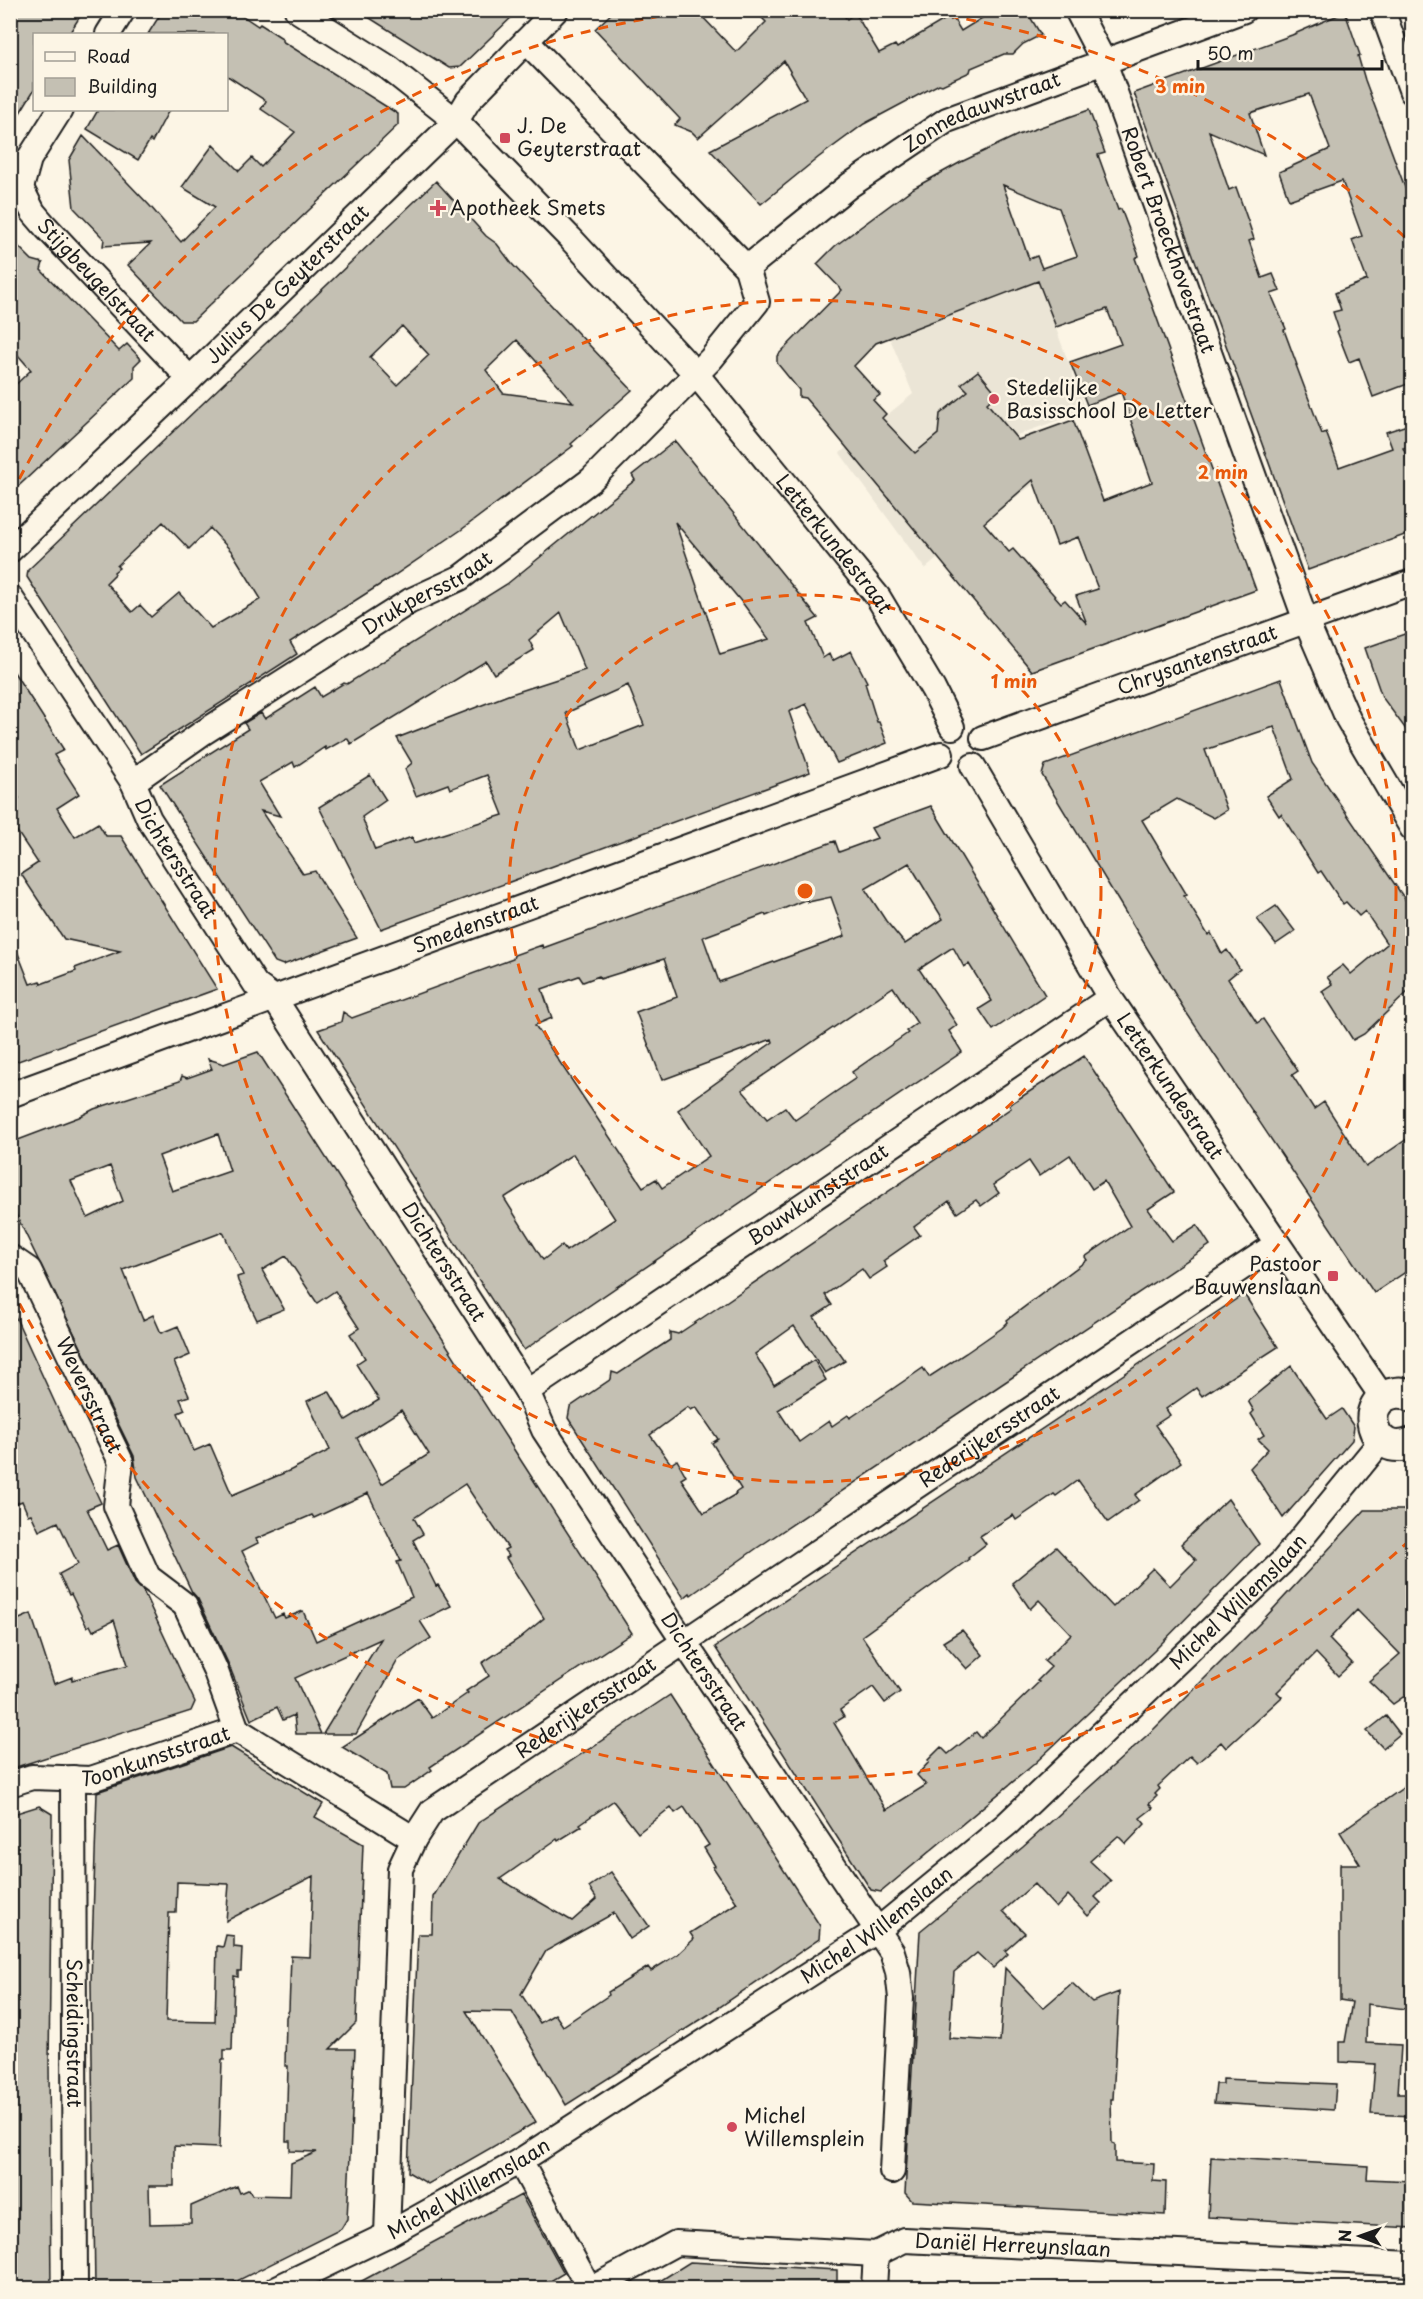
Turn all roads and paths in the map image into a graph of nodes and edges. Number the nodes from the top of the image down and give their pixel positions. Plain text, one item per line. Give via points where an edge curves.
1 (123, 10) edge
2 (297, 10) edge
3 (556, 10) edge
4 (1077, 10) edge
5 (1244, 10) edge
6 (1382, 10) edge
7 (109, 33) edge
8 (526, 41) junction
9 (1104, 62) junction
10 (1413, 92) edge
11 (59, 111) edge
12 (456, 121) junction
13 (16, 188) edge
14 (747, 268) junction
15 (696, 374) junction
16 (190, 379) junction
17 (10, 550) edge
18 (1413, 582) edge
19 (10, 597) edge
20 (1306, 621) junction
21 (952, 727) junction
22 (983, 738) junction
23 (941, 754) junction
24 (973, 766) junction
25 (133, 782) junction
26 (1413, 828) edge
27 (274, 998) junction
28 (1110, 998) junction
29 (10, 1095) edge
30 (1277, 1244) junction
31 (10, 1257) edge
32 (527, 1391) junction
33 (1383, 1398) junction
34 (1413, 1398) edge
35 (1382, 1440) junction
36 (1413, 1443) edge
37 (684, 1642) junction
38 (237, 1730) junction
39 (73, 1778) junction
40 (10, 1784) edge
41 (414, 1839) junction
42 (878, 1930) junction
43 (520, 2161) junction
44 (892, 2171) dead end
45 (387, 2235) junction
46 (876, 2254) junction
47 (1413, 2264) edge
48 (75, 2289) edge
49 (277, 2289) edge
50 (589, 2289) edge
51 (593, 2289) edge
52 (874, 2289) edge

1 - 7 street
2 - 12 street, Letterkundestraat via 389,68
3 - 8 street, Julius De Geyterstraat
4 - 9 street, Robert Broeckhovestraat
5 - 9 street, Zonnedauwstraat
6 - 10 street
8 - 12 street, Julius De Geyterstraat via 468,101
8 - 14 street
9 - 14 street, Zonnedauwstraat via 947,120 850,185
9 - 20 street, Robert Broeckhovestraat
11 - 13 street, Stijgbeugelstraat
12 - 15 street, Letterkundestraat
12 - 16 street, Julius De Geyterstraat
13 - 16 street, Stijgbeugelstraat via 45,226
14 - 15 street via 757,302
15 - 21 street, Letterkundestraat via 878,597
15 - 25 street, Drukpersstraat via 591,480 460,578 410,601
16 - 17 street, Julius De Geyterstraat
18 - 20 street, Chrysantenstraat
19 - 25 street, Dichtersstraat
20 - 22 street, Chrysantenstraat
20 - 26 street, Robert Broeckhovestraat via 1348,719
21 - 22 street via 968,725
21 - 23 street via 942,739
22 - 24 street via 982,755
23 - 24 street via 954,767
23 - 27 street, Smedenstraat
24 - 28 street, Letterkundestraat
25 - 27 street, Dichtersstraat via 149,819 256,985
27 - 29 street, Smedenstraat
27 - 32 street, Dichtersstraat
28 - 30 street, Letterkundestraat
28 - 32 street, Bouwkunststraat
30 - 33 street, Letterkundestraat
30 - 37 street, Rederijkersstraat
31 - 38 street, Weversstraat via 29,1270 121,1462 117,1506 148,1577 185,1605 215,1669
32 - 37 street, Dichtersstraat via 544,1430
33 - 34 street via 1400,1393
33 - 35 street via 1373,1411 1372,1420
35 - 36 street via 1397,1447
35 - 42 street, Michel Willemslaan via 1282,1562 1007,1824
37 - 41 street, Rederijkersstraat via 432,1811
37 - 42 street, Dichtersstraat
38 - 39 street, Toonkunststraat via 91,1779
38 - 41 street, Toonkunststraat
39 - 40 street, Toonkunststraat via 32,1777
39 - 48 street, Scheidingstraat
41 - 45 street, Rederijkersstraat via 400,1869
42 - 43 street, Michel Willemslaan
42 - 44 street via 892,1952 901,1998
43 - 45 street, Michel Willemslaan
43 - 50 street
45 - 49 street, Michel Willemslaan
46 - 47 street, Daniël Herreynslaan via 904,2240
46 - 51 street, Daniël Herreynslaan via 676,2243
46 - 52 street

